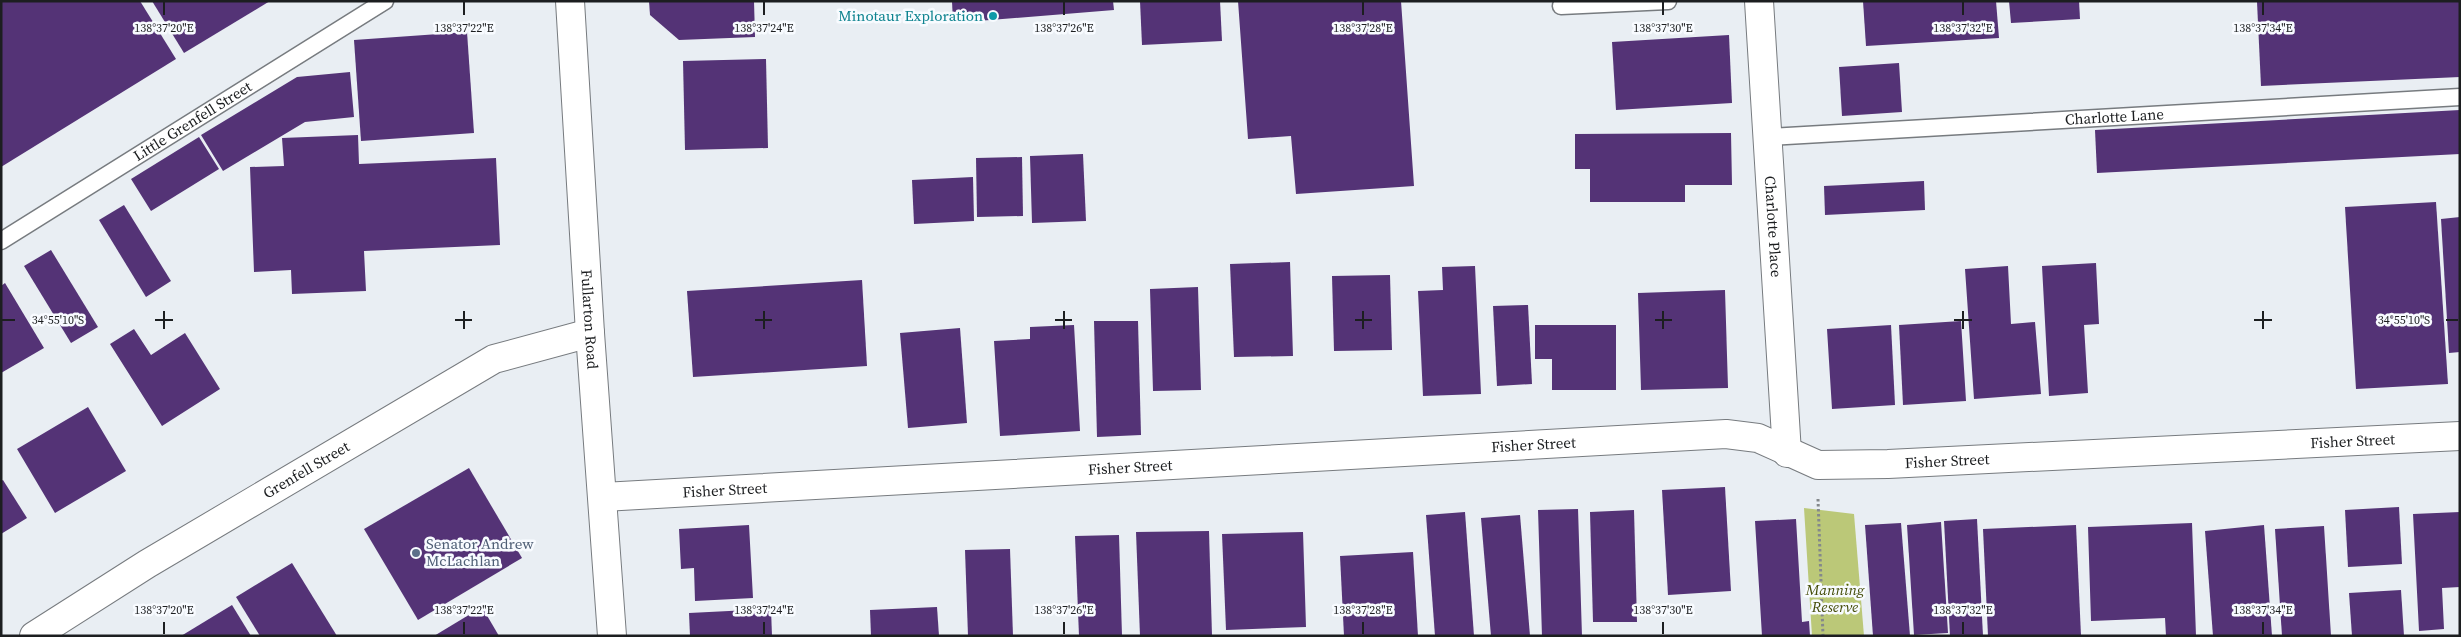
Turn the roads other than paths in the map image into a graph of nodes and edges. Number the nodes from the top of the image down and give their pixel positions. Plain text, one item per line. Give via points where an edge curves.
1 (385, 1) edge
2 (570, 1) edge
3 (1668, 1) edge
4 (1759, 1) edge
5 (1561, 6) dead end
6 (2460, 97) edge
7 (1769, 137) junction
8 (1, 241) edge
9 (590, 333) junction
10 (2460, 436) edge
11 (1788, 452) junction
12 (602, 497) junction
13 (34, 636) edge
14 (612, 636) edge

1 - 8 lane, Little Grenfell Street
2 - 9 street, Fullarton Road
3 - 5 lane
4 - 7 street, Charlotte Place
6 - 7 lane, Charlotte Lane
7 - 11 street, Charlotte Place
9 - 12 street, Fullarton Road
9 - 13 street, Grenfell Street via 494,360 148,564
10 - 11 street, Fisher Street via 1818,465
11 - 12 street, Fisher Street via 1758,438 1726,434
12 - 14 street, Fullarton Road

